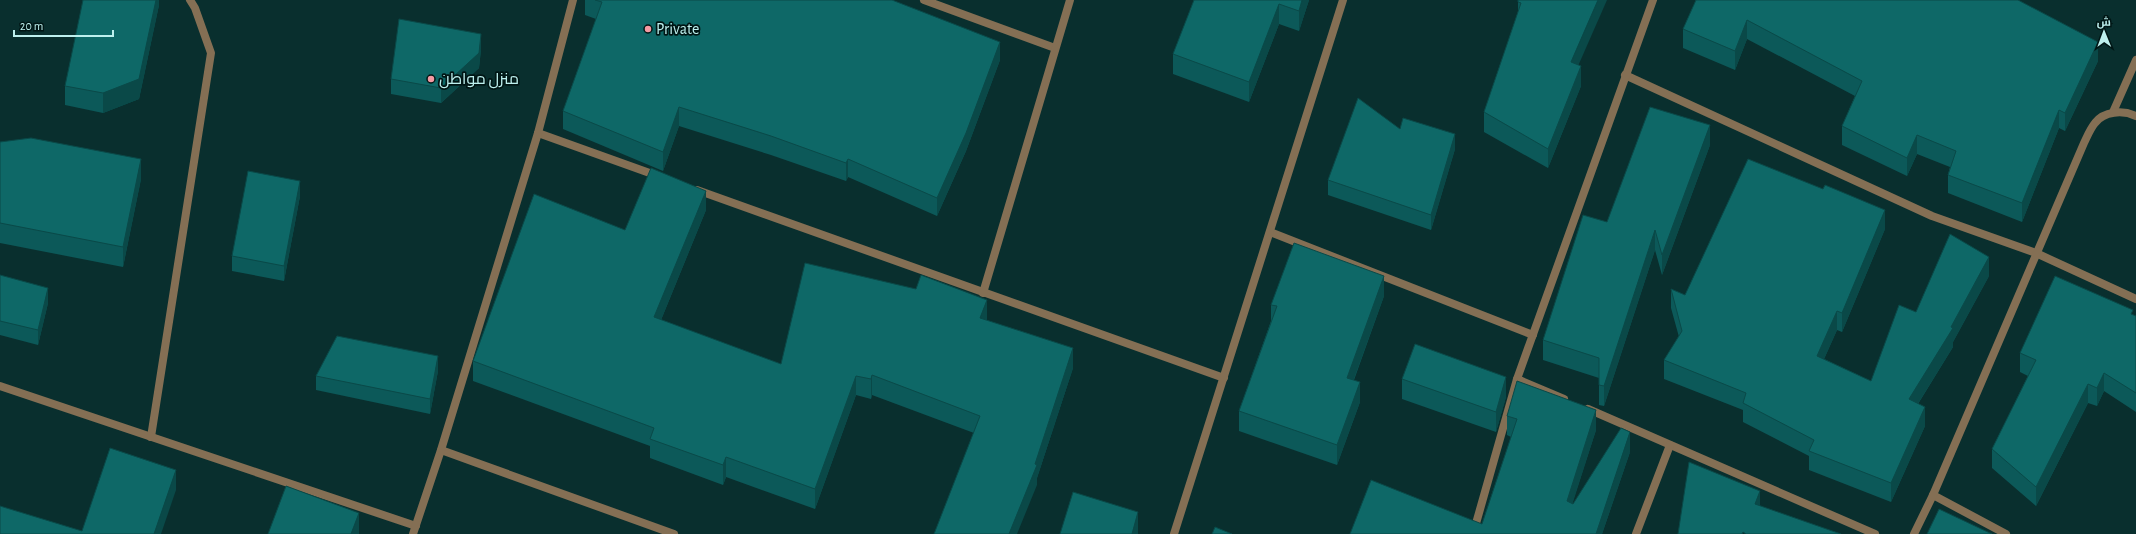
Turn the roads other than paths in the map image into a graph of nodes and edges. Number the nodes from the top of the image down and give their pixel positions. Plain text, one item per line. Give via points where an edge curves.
1 (190, 0) edge
2 (573, 0) edge
3 (924, 0) edge
4 (1070, 0) edge
5 (1343, 0) edge
6 (1653, 0) edge
7 (1055, 48) junction
8 (2136, 60) edge
9 (1625, 75) junction
10 (2113, 112) junction
11 (2136, 116) edge
12 (538, 133) junction
13 (669, 180) edge
14 (692, 188) edge
15 (1270, 232) junction
16 (2036, 254) junction
17 (984, 293) junction
18 (2136, 299) edge
19 (1533, 335) junction
20 (1224, 378) junction
21 (1517, 379) junction
22 (0, 386) edge
23 (151, 436) junction
24 (1670, 444) junction
25 (441, 450) junction
26 (1933, 495) junction
27 (416, 526) junction
28 (413, 534) edge
29 (674, 534) edge
30 (1174, 534) edge
31 (1473, 534) edge
32 (1636, 534) edge
33 (1875, 534) edge
34 (1914, 534) edge
35 (2006, 534) edge

1 - 23 street via 210,53
2 - 12 street
3 - 7 street
4 - 7 street
5 - 15 street
6 - 9 street
7 - 17 street
8 - 10 street
9 - 16 street via 1932,216
9 - 19 street
10 - 11 street via 2131,113
10 - 16 street via 2095,122
12 - 13 street
12 - 25 street
14 - 17 street
15 - 19 street
15 - 20 street
16 - 18 street
16 - 26 street
17 - 20 street
19 - 21 street
20 - 30 street
21 - 24 street
21 - 31 street
22 - 23 street
23 - 27 street
24 - 32 street
24 - 33 street
25 - 27 street
25 - 29 street
26 - 34 street
26 - 35 street
27 - 28 street

